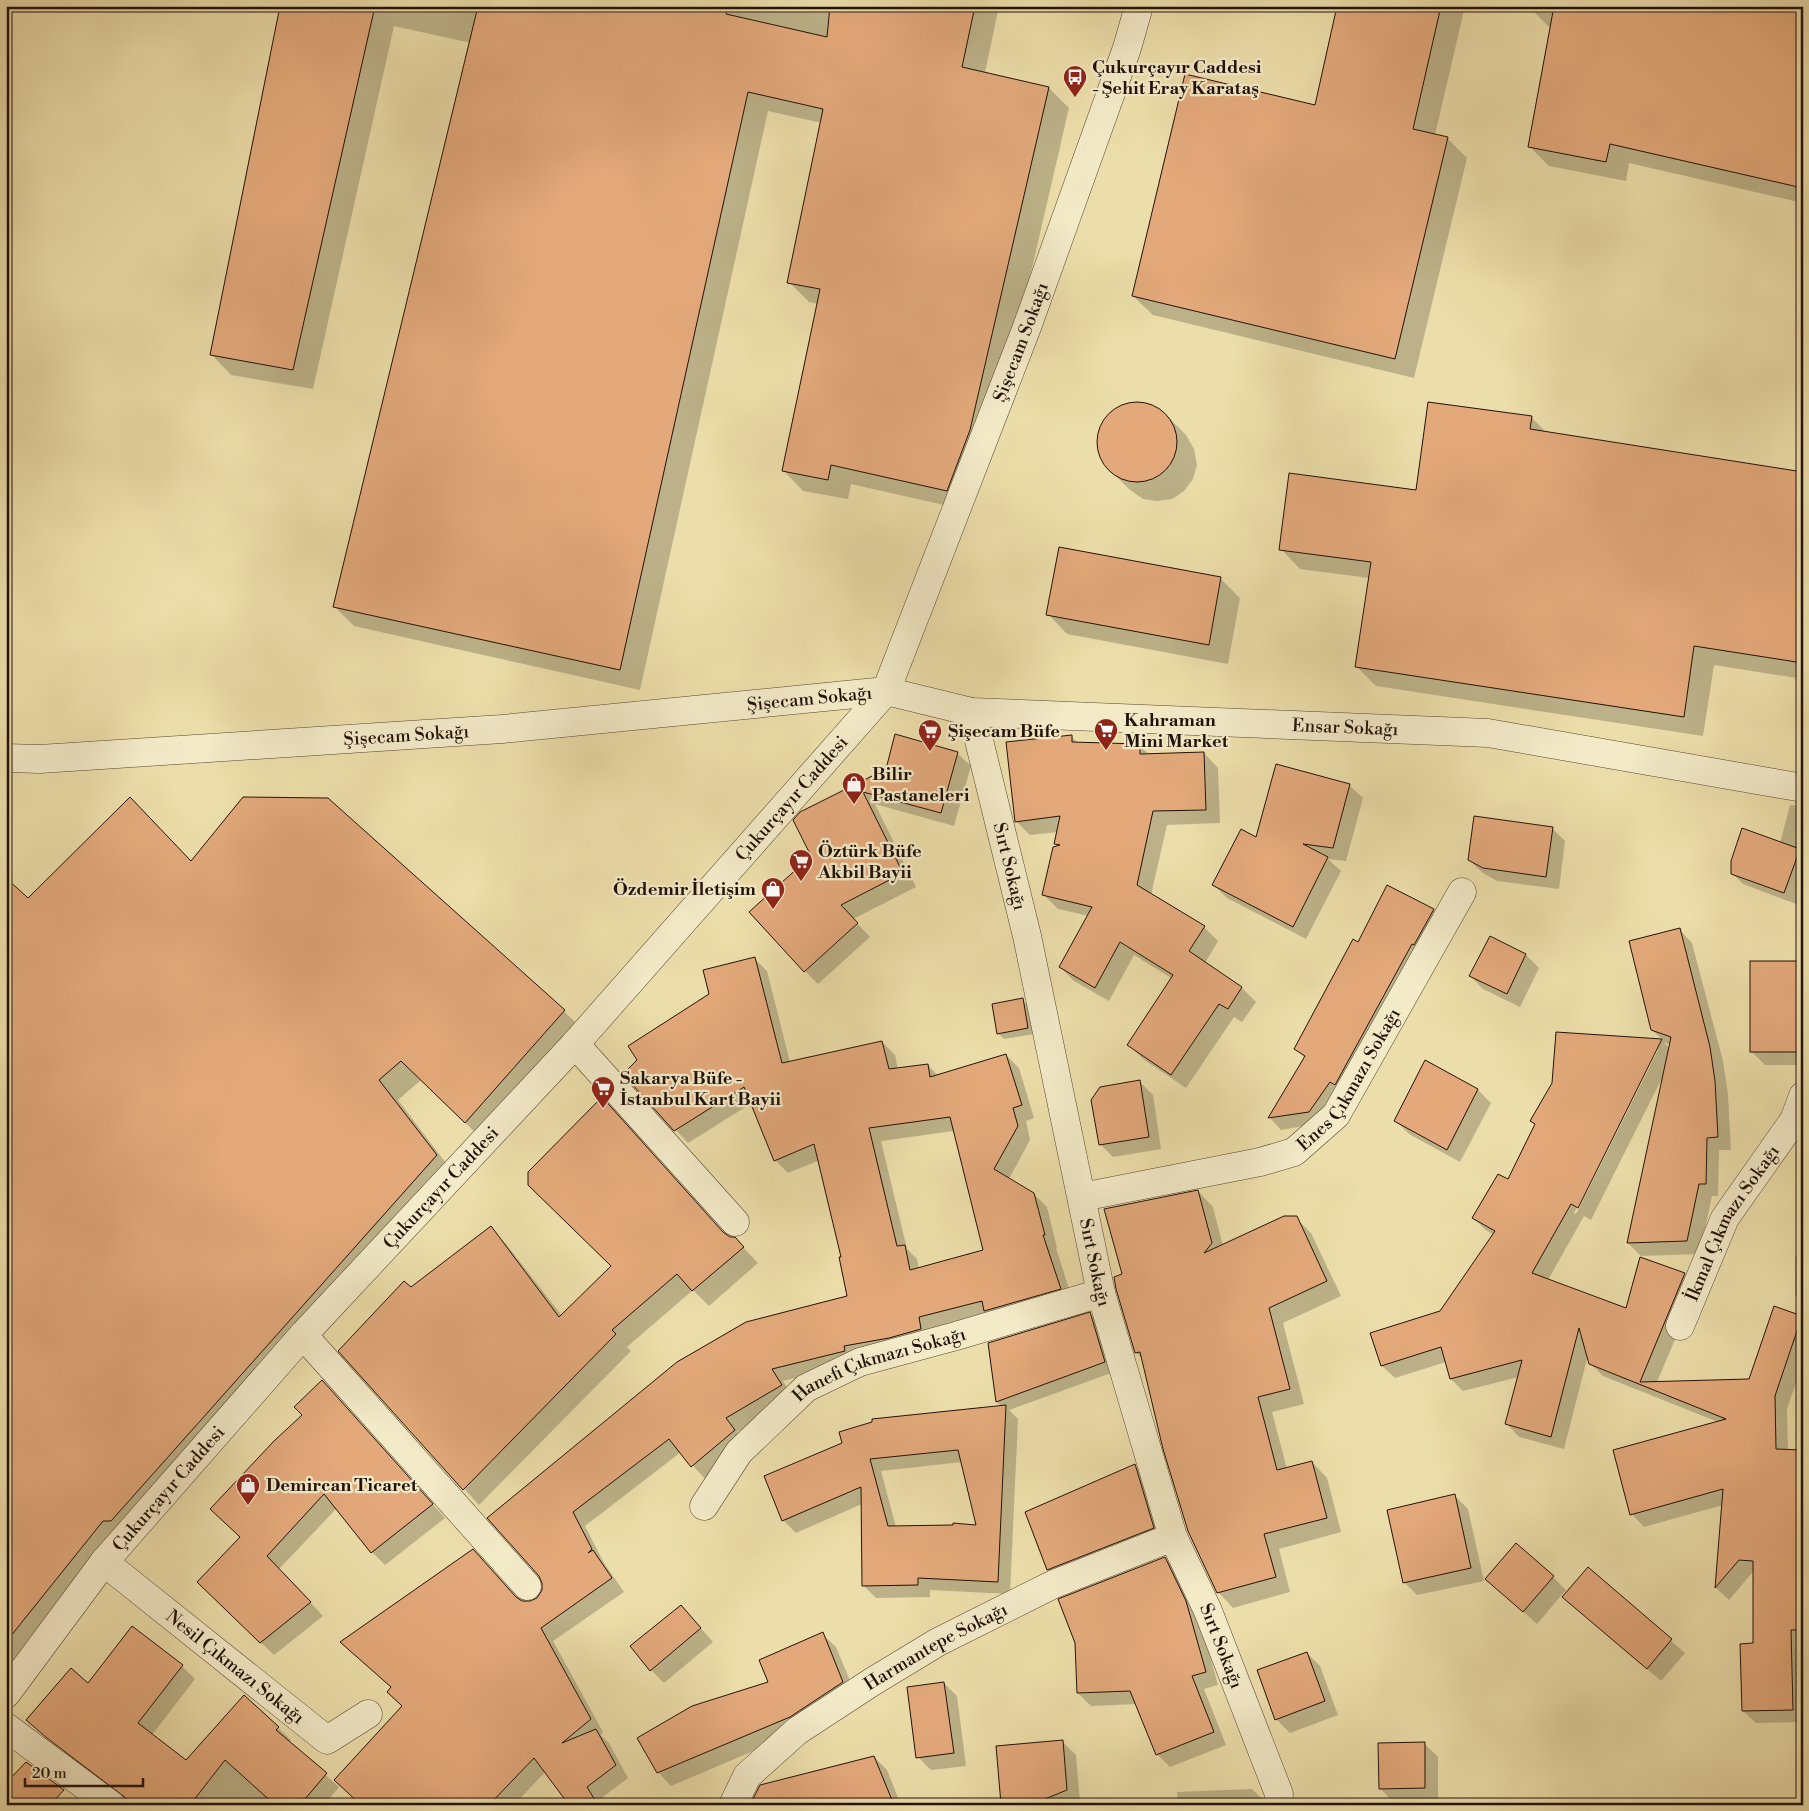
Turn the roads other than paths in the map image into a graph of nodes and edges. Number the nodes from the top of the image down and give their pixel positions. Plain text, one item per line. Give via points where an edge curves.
1 (1139, 6) edge
2 (886, 691) junction
3 (972, 712) junction
4 (6, 758) edge
5 (1803, 788) edge
6 (1462, 892) dead end
7 (574, 1044) junction
8 (1803, 1096) edge
9 (1082, 1197) junction
10 (735, 1222) dead end
11 (1101, 1293) junction
12 (1680, 1326) dead end
13 (303, 1335) junction
14 (704, 1506) dead end
15 (1173, 1537) junction
16 (104, 1562) junction
17 (527, 1586) dead end
18 (6, 1694) edge
19 (368, 1714) dead end
20 (6, 1727) edge
21 (1284, 1801) edge
22 (110, 1805) edge
23 (733, 1805) edge

1 - 2 street, Şişecam Sokağı via 1127,48 1027,327
2 - 3 street, Ensar Sokağı
2 - 4 street, Şişecam Sokağı via 502,729 40,759
2 - 7 street, Çukurçayır Caddesi
3 - 5 street, Ensar Sokağı via 1488,733
3 - 9 street, Sırt Sokağı via 1026,936
6 - 9 street, Enes Çıkmazı Sokağı via 1336,1115 1294,1152 1260,1162
7 - 10 street
7 - 13 street, Çukurçayır Caddesi
8 - 12 street, İkmal Çıkmazı Sokağı via 1794,1120 1726,1218
9 - 11 street, Sırt Sokağı
11 - 14 street, Hanefi Çıkmazı Sokağı via 860,1362 806,1388 739,1452
11 - 15 street, Sırt Sokağı
13 - 16 street, Çukurçayır Caddesi
13 - 17 street
15 - 21 street, Sırt Sokağı via 1208,1611
15 - 23 street, Harmantepe Sokağı via 1054,1584 938,1642 872,1682 797,1730 748,1776
16 - 18 street, Çukurçayır Caddesi
16 - 19 street, Nesil Çıkmazı Sokağı via 327,1740
20 - 22 street

